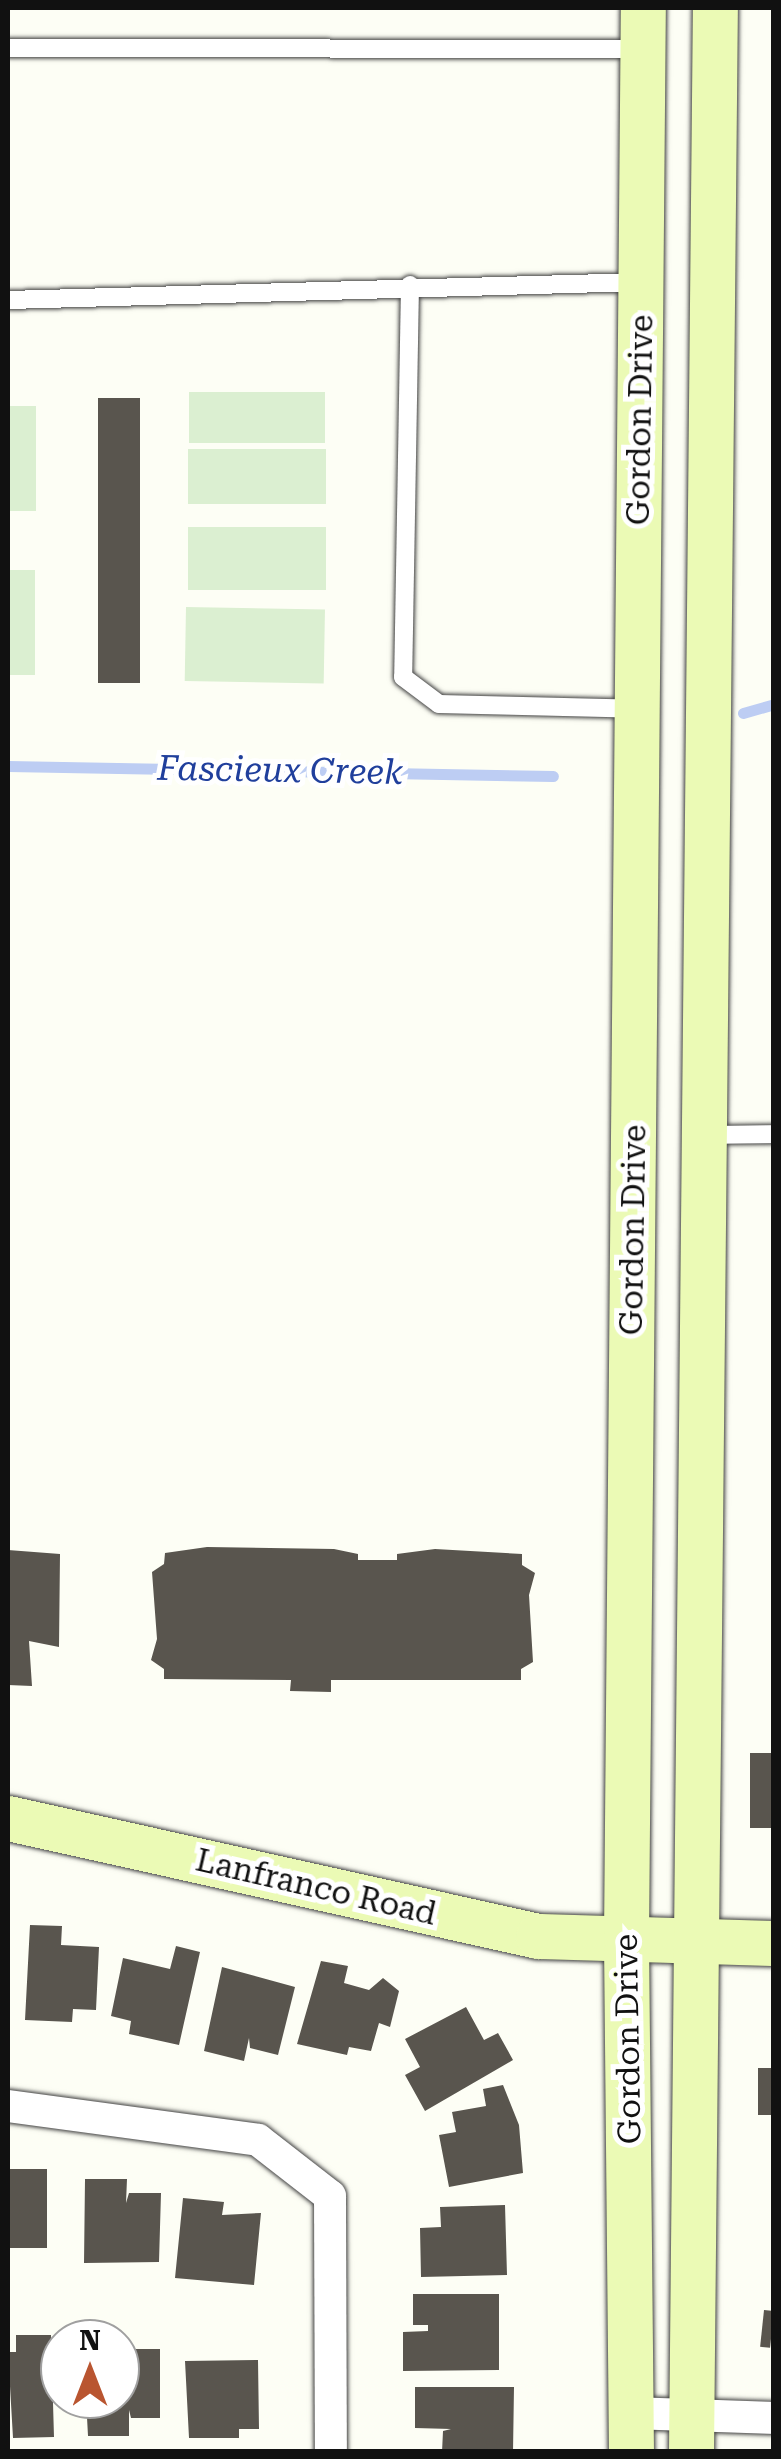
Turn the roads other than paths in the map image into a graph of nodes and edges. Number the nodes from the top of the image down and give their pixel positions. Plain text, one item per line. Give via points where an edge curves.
1 (715, 8) edge
2 (643, 28) edge
3 (8, 48) edge
4 (641, 282) junction
5 (410, 285) junction
6 (8, 300) edge
7 (637, 710) junction
8 (774, 1134) edge
9 (705, 1135) junction
10 (8, 1818) edge
11 (626, 1938) junction
12 (698, 1940) junction
13 (774, 1943) edge
14 (8, 2106) edge
15 (774, 2418) edge
16 (632, 2432) edge
17 (691, 2433) edge
18 (330, 2452) edge

1 - 9 main road, Gordon Drive
2 - 3 lane
2 - 4 main road, Gordon Drive
4 - 5 lane
4 - 7 main road, Gordon Drive
5 - 6 lane via 286,295
5 - 7 lane via 403,677 439,704
7 - 11 main road, Gordon Drive
8 - 9 lane
9 - 12 main road, Gordon Drive
10 - 11 main road, Lanfranco Road via 538,1936
11 - 12 main road, Lanfranco Road
11 - 16 main road, Gordon Drive
12 - 13 main road, Lanfranco Road
12 - 17 main road, Gordon Drive
14 - 18 street via 258,2140 330,2196
15 - 17 street
16 - 17 street

